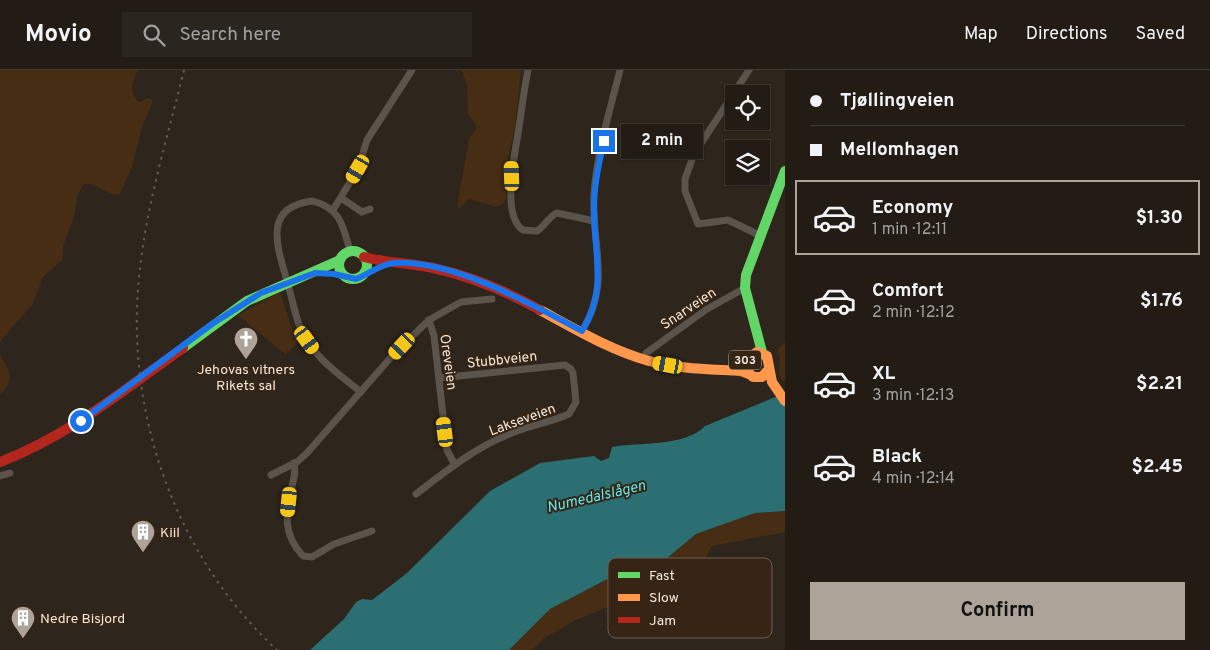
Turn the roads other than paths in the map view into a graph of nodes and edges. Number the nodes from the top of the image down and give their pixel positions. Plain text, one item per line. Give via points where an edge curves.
1 (412, 70) edge
2 (528, 70) edge
3 (620, 70) edge
4 (749, 70) edge
5 (785, 171) edge
6 (341, 198) junction
7 (370, 209) dead end
8 (333, 210) junction
9 (594, 221) junction
10 (759, 235) junction
11 (350, 252) junction
12 (364, 257) junction
13 (340, 260) junction
14 (391, 263) junction
15 (315, 273) junction
16 (365, 273) junction
17 (344, 276) junction
18 (745, 288) junction
19 (492, 299) dead end
20 (429, 320) junction
21 (753, 322) junction
22 (582, 331) junction
23 (762, 352) junction
24 (646, 353) dead end
25 (747, 357) junction
26 (569, 366) joint
27 (769, 369) junction
28 (723, 370) junction
29 (752, 376) junction
30 (439, 378) junction
31 (770, 384) junction
32 (361, 392) junction
33 (785, 402) edge
34 (0, 462) edge
35 (294, 463) junction
36 (455, 465) junction
37 (10, 473) dead end
38 (271, 475) dead end
39 (0, 476) edge
40 (416, 494) dead end
41 (372, 531) dead end

1 - 6 street via 367,140 358,169
2 - 9 street via 512,163 514,219 523,230 533,232 557,213
3 - 9 street via 597,170
4 - 10 street via 694,154 684,186 698,224 728,220
5 - 10 main road
6 - 7 street via 362,212
6 - 8 street
8 - 11 street via 340,218
8 - 32 street via 313,201 297,204 286,211 279,222 276,239 305,338 328,366
9 - 22 street via 598,292 594,309
10 - 18 main road via 746,272
11 - 12 main road, 303 via 358,252
11 - 13 main road, 303
12 - 14 main road, 303
12 - 16 main road via 367,264
13 - 15 main road, 303
13 - 17 main road
14 - 16 main road, 303
14 - 22 main road, 303 via 433,268 476,280
15 - 17 main road, 303
15 - 34 main road, 303 via 247,301 52,439
16 - 17 main road, 303 via 356,279
18 - 21 main road
18 - 24 street, Snarveien via 707,309
19 - 20 street via 461,302
20 - 30 street, Oreveien
20 - 32 street
21 - 23 main road
21 - 25 main road via 753,340
22 - 28 main road, 303 via 646,360 680,367
23 - 25 main road, 303 via 753,352
23 - 27 main road, 303 via 769,359
25 - 28 main road, 303
25 - 29 main road, 303 via 744,366
26 - 30 street, Stubbveien
26 - 36 street, Lakseveien via 573,373 576,402 569,414 506,435
27 - 29 main road, 303 via 762,376
27 - 31 main road, 303
28 - 29 main road, 303 via 741,371
29 - 31 main road, 303
30 - 36 street, Oreveien via 447,450
31 - 33 main road, 303
32 - 35 street
35 - 38 street
35 - 41 street via 296,470 288,533 303,556 312,557 334,544
36 - 40 street, Lakseveien
37 - 39 street

